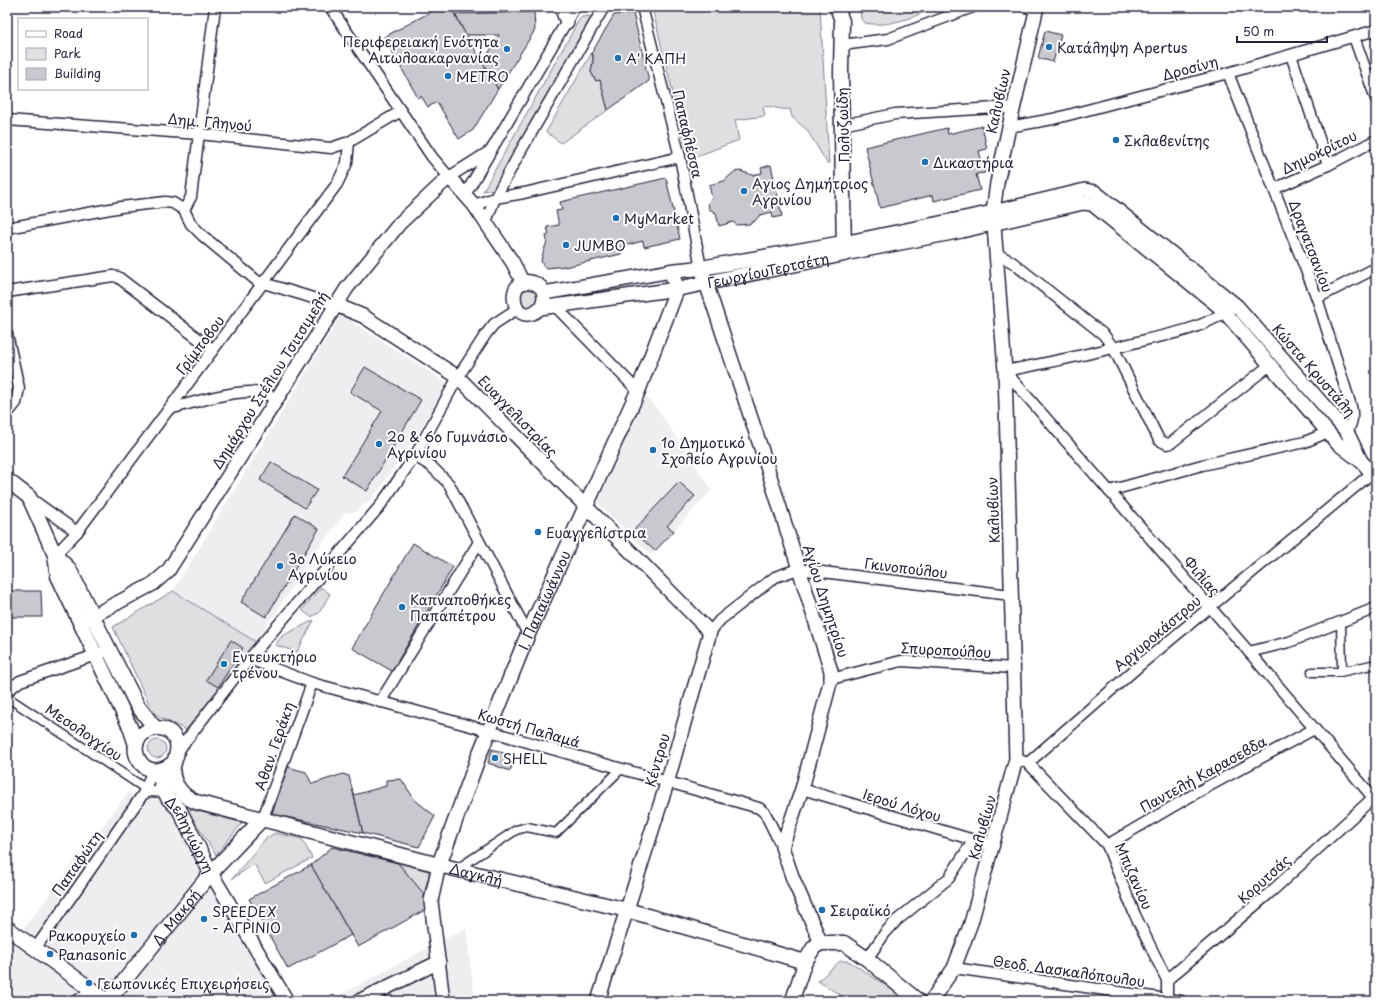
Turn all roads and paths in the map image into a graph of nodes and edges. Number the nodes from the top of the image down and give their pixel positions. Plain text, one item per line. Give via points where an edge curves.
1 (215, 7) edge
2 (330, 7) edge
3 (561, 7) edge
4 (575, 7) edge
5 (604, 7) edge
6 (642, 7) edge
7 (837, 7) edge
8 (848, 7) edge
9 (973, 7) edge
10 (1033, 8) edge
11 (842, 21) junction
12 (566, 22) junction
13 (1376, 30) edge
14 (1354, 36) junction
15 (842, 44) junction
16 (1291, 55) junction
17 (1228, 73) junction
18 (1376, 100) edge
19 (1013, 107) junction
20 (400, 111) junction
21 (7, 120) edge
22 (842, 125) junction
23 (1009, 127) junction
24 (199, 134) junction
25 (1376, 140) edge
26 (349, 142) junction
27 (490, 151) junction
28 (680, 157) junction
29 (1328, 165) junction
30 (449, 178) junction
31 (1274, 189) junction
32 (465, 195) junction
33 (495, 198) junction
34 (474, 205) junction
35 (184, 210) junction
36 (994, 218) junction
37 (486, 222) junction
38 (7, 228) edge
39 (844, 248) junction
40 (997, 254) junction
41 (701, 268) junction
42 (1376, 268) edge
43 (671, 271) junction
44 (706, 282) junction
45 (523, 283) junction
46 (263, 284) junction
47 (677, 289) junction
48 (7, 292) edge
49 (544, 293) junction
50 (1317, 298) junction
51 (336, 305) junction
52 (555, 306) junction
53 (540, 308) junction
54 (517, 309) junction
55 (1230, 309) junction
56 (7, 334) edge
57 (1114, 348) junction
58 (213, 350) junction
59 (1270, 365) junction
60 (1005, 371) junction
61 (458, 377) junction
62 (638, 391) junction
63 (278, 400) junction
64 (169, 409) junction
65 (7, 414) edge
66 (1328, 432) junction
67 (1347, 432) junction
68 (415, 456) junction
69 (1362, 462) junction
70 (1374, 476) edge
71 (7, 480) edge
72 (1109, 491) junction
73 (30, 497) junction
74 (586, 508) junction
75 (77, 532) junction
76 (479, 542) junction
77 (55, 555) junction
78 (798, 569) junction
79 (1011, 595) junction
80 (1210, 607) junction
81 (1376, 608) edge
82 (94, 616) junction
83 (1341, 622) junction
84 (80, 623) junction
85 (710, 632) junction
86 (528, 634) junction
87 (110, 650) junction
88 (1249, 652) junction
89 (96, 655) junction
90 (249, 659) junction
91 (1376, 664) edge
92 (1014, 668) junction
93 (1342, 671) junction
94 (1312, 672) dead end
95 (831, 679) junction
96 (312, 683) junction
97 (7, 691) edge
98 (7, 697) edge
99 (380, 702) junction
100 (155, 728) junction
101 (1314, 729) junction
102 (489, 731) junction
103 (136, 746) junction
104 (176, 757) junction
105 (1022, 761) junction
106 (155, 770) junction
107 (621, 770) junction
108 (667, 783) junction
109 (802, 788) junction
110 (145, 792) junction
111 (166, 792) junction
112 (1375, 798) edge
113 (196, 802) junction
114 (179, 809) junction
115 (263, 818) junction
116 (973, 841) junction
117 (1106, 845) junction
118 (994, 846) junction
119 (782, 847) junction
120 (439, 865) junction
121 (456, 869) junction
122 (211, 873) junction
123 (627, 910) junction
124 (7, 928) edge
125 (821, 944) junction
126 (35, 949) junction
127 (867, 959) junction
128 (439, 962) junction
129 (805, 962) junction
130 (954, 968) junction
131 (1167, 980) junction
132 (94, 992) junction
133 (1154, 999) edge
134 (1167, 1000) edge
135 (79, 1001) edge
136 (107, 1001) edge
137 (287, 1001) edge
138 (359, 1001) edge
139 (443, 1001) edge
140 (598, 1001) edge
141 (792, 1001) edge
142 (918, 1001) edge
143 (931, 1001) edge
144 (1181, 1001) edge

1 - 24 street
2 - 20 street
3 - 12 street
4 - 12 street, Δημάρχου Στέλιου Τσιτσιμελή
5 - 33 street
6 - 28 street, Παπαφλέσσα
7 - 11 main road
8 - 11 main road
9 - 15 street via 888,38
10 - 19 street, Καλυβίων
11 - 15 main road, Πολυζωίδη
12 - 27 street, Δημάρχου Στέλιου Τσιτσιμελή
13 - 14 street, Δροσίνη
14 - 16 street, Δροσίνη
14 - 18 street
15 - 22 main road, Πολυζωίδη
16 - 17 street, Δροσίνη
16 - 29 street
17 - 23 street, Δροσίνη via 1053,119
17 - 31 street, Δραγατσανίου
19 - 22 street via 894,114
19 - 23 street, Καλυβίων
20 - 26 street, Δημ. Γληνού
20 - 30 street
21 - 24 street, Δημ. Γληνού
22 - 39 main road, Πολυζωίδη
23 - 36 street, Καλυβίων via 997,183
24 - 26 street, Δημ. Γληνού via 331,148
24 - 35 street via 191,197
25 - 29 street, Δημοκρίτου
26 - 46 street, Γρίμποβου via 347,163 337,184
27 - 30 street, Δημάρχου Στέλιου Τσιτσιμελή
27 - 32 street, Δημάρχου Στέλιου Τσιτσιμελή
28 - 33 street
28 - 41 street, Παπαφλέσσα
29 - 31 street, Δημοκρίτου
30 - 32 street
30 - 51 street, Δημάρχου Στέλιου Τσιτσιμελή via 400,223
31 - 50 street, Δραγατσανίου
32 - 34 street
33 - 34 street
33 - 37 street
34 - 37 street
35 - 38 street via 176,204 165,202
35 - 46 street, Ευαγγελιστρίας via 191,224 203,236
36 - 39 street, ΓεωργίουΤερτσέτη
36 - 40 street, Καλυβίων
36 - 55 street, Κώστα Κρυστάλη via 1083,203 1092,204 1209,298
37 - 45 street via 517,269
39 - 41 main road, ΓεωργίουΤερτσέτη
39 - 44 main road, ΓεωργίουΤερτσέτη
40 - 57 street via 1012,262 1104,336
40 - 60 street, Καλυβίων
41 - 43 main road, ΓεωργίουΤερτσέτη
41 - 44 street, Αγίου Δημητρίου
42 - 50 street
43 - 47 main road
43 - 49 street, ΓεωργίουΤερτσέτη
44 - 47 main road, ΓεωργίουΤερτσέτη
44 - 78 street, Αγίου Δημητρίου
45 - 49 street via 534,283
45 - 54 street via 513,295
46 - 51 street, Ευαγγελιστρίας
46 - 58 street, Γρίμποβου
47 - 52 street, ΓεωργίουΤερτσέτη
47 - 62 main road, Ι. Παπαϊωάννου
48 - 58 street via 118,277
49 - 53 street via 545,299
50 - 67 street, Δραγατσανίου via 1352,410 1352,423
51 - 61 street, Ευαγγελιστρίας via 363,316
51 - 63 street, Δημάρχου Στέλιου Τσιτσιμελή
52 - 53 street, ΓεωργίουΤερτσέτη
52 - 62 street
53 - 54 street via 536,312 526,314
54 - 61 street via 494,324
55 - 57 street via 1202,325
55 - 59 street, Κώστα Κρυστάλη
55 - 67 street, Κώστα Κρυστάλη
56 - 65 street via 19,388 16,402
57 - 59 street via 1159,440 1166,444
57 - 60 street
58 - 64 street, Γρίμποβου
59 - 66 street, Κώστα Κρυστάλη
60 - 72 street, Φιλίας
60 - 79 street, Καλυβίων
61 - 68 street
61 - 74 street, Ευαγγελιστρίας
62 - 74 main road, Ι. Παπαϊωάννου
63 - 64 street via 262,393 236,393
63 - 82 street, Δημάρχου Στέλιου Τσιτσιμελή via 168,571 153,584
64 - 75 street, Γρίμποβου
66 - 69 street, Κώστα Κρυστάλη via 1337,443
66 - 72 street via 1305,442 1202,465
67 - 69 street, Κώστα Κρυστάλη
68 - 76 street via 431,466 449,484
68 - 90 street via 380,506
69 - 70 street
70 - 80 street, Αργυροκάστρου
71 - 73 main road
72 - 80 street, Φιλίας
73 - 75 street
73 - 77 main road
74 - 85 street, Ευαγγελιστρίας
74 - 86 main road, Ι. Παπαϊωάννου
75 - 77 street, Γρίμποβου
76 - 86 street
76 - 99 street
77 - 82 main road via 70,569
77 - 84 main road via 58,576
78 - 79 street, Γκινοπούλου
78 - 85 street, Κέντρου via 775,577 720,620
78 - 95 street, Αγίου Δημητρίου via 829,662
79 - 92 street, Καλυβίων
80 - 88 street, Φιλίας
80 - 105 street, Αργυροκάστρου
81 - 83 street
82 - 84 street, Δημάρχου Στέλιου Τσιτσιμελή
82 - 87 main road
83 - 88 street via 1289,642
83 - 93 street
84 - 89 main road
85 - 108 street, Κέντρου
86 - 102 main road, Ι. Παπαϊωάννου
87 - 89 street
87 - 100 main road via 137,705
88 - 101 street, Φιλίας
89 - 97 street via 20,681
89 - 103 main road via 130,727
90 - 96 street, Κωστή Παλαμά
90 - 104 street
91 - 93 street
92 - 95 street, Σπυροπούλου via 901,661
92 - 105 street, Καλυβίων
93 - 94 street
95 - 109 street, Αγίου Δημητρίου
96 - 99 street, Κωστή Παλαμά
96 - 115 street, Αθαν. Γεράκη
98 - 110 street, Μεσολογγίου
99 - 102 street, Κωστή Παλαμά
100 - 103 main road via 142,735
100 - 104 main road via 171,733 178,744
101 - 112 street, Φιλίας
101 - 117 street, Παντελή Καρασεβδα
102 - 107 street, Κωστή Παλαμά
102 - 120 main road, Ι. Παπαϊωάννου
103 - 106 main road via 139,762
104 - 106 main road via 163,770
104 - 113 main road, Δαγκλή via 173,778 179,790
105 - 117 street, Μπιζανίου
105 - 118 street, Καλυβίων
106 - 110 street, Παπαφώτη
106 - 111 main road, Δεληγιώργη
107 - 108 street, Κωστή Παλαμά
107 - 121 street via 556,833 527,827 516,830
108 - 119 street, Κωστή Παλαμά via 759,808 765,813
108 - 123 street, Κέντρου
109 - 116 street, Ιερού Λόχου
109 - 119 street, Αγίου Δημητρίου
110 - 111 street
110 - 126 street, Παπαφώτη
111 - 114 main road, Δεληγιώργη
112 - 131 street, Κορυτσάς via 1273,890
113 - 114 main road via 186,803
113 - 115 main road, Δαγκλή
114 - 122 main road, Δεληγιώργη
115 - 120 main road, Δαγκλή
115 - 122 main road, Δ. Μακρή
116 - 118 street, Ιερού Λόχου
116 - 127 street via 949,878 896,921 884,933
117 - 131 street, Μπιζανίου
118 - 130 street, Καλυβίων via 971,923
119 - 125 street
120 - 121 main road, Δαγκλή
120 - 128 street via 431,901
121 - 123 main road, Δαγκλή
122 - 136 main road, Δ. Μακρή
122 - 137 street, Δεληγιώργη
123 - 129 main road, Δαγκλή
123 - 140 street, Κέντρου
124 - 126 main road
125 - 127 main road via 844,944
125 - 129 main road via 814,947
126 - 132 main road
127 - 142 main road
128 - 138 street
128 - 139 street
129 - 141 street
130 - 133 street, Θεοδ. Δασκαλόπουλου
130 - 143 street, Καλυβίων
131 - 134 street, Μπιζανίου
132 - 135 street
132 - 136 main road
133 - 134 street, Θεοδ. Δασκαλόπουλου
134 - 144 street, Θεοδ. Δασκαλόπουλου

